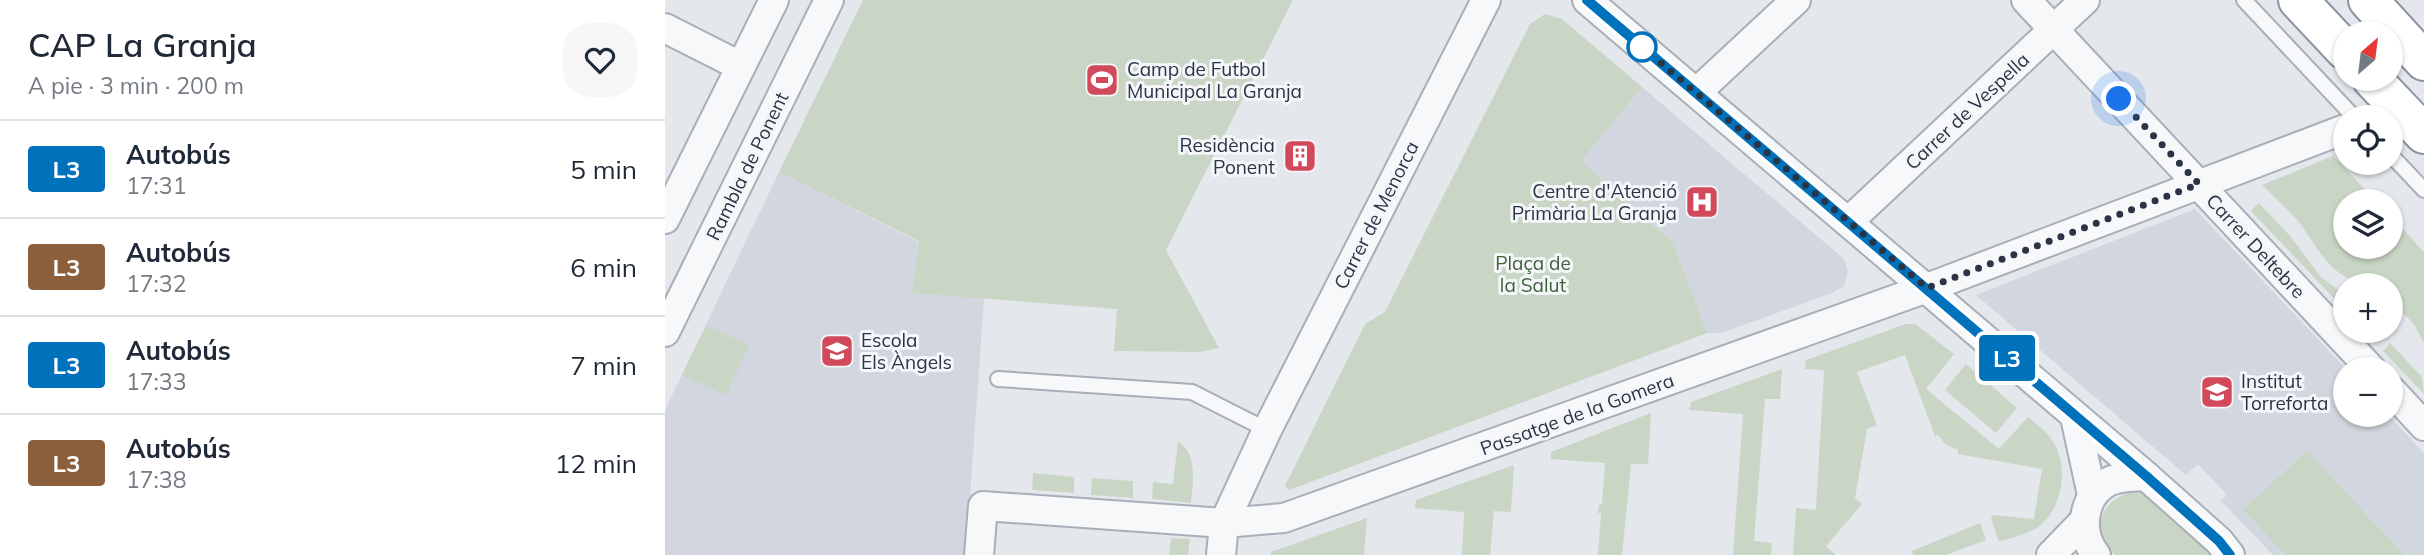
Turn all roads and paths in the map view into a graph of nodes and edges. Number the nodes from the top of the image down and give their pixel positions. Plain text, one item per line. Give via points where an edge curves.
1 (774, 0) edge
2 (829, 0) edge
3 (1486, 0) edge
4 (1587, 0) edge
5 (1796, 0) edge
6 (2026, 0) edge
7 (2085, 0) edge
8 (2244, 0) edge
9 (2298, 0) edge
10 (2368, 0) edge
11 (665, 29) edge
12 (2054, 29) junction
13 (2333, 37) edge
14 (2424, 61) edge
15 (740, 66) junction
16 (2383, 91) edge
17 (1697, 93) junction
18 (2343, 105) edge
19 (2333, 134) edge
20 (2424, 134) edge
21 (2403, 168) edge
22 (2199, 184) junction
23 (2424, 190) edge
24 (665, 219) edge
25 (1848, 222) junction
26 (1927, 288) junction
27 (665, 332) edge
28 (2360, 357) edge
29 (998, 379) dead end
30 (2403, 403) edge
31 (2075, 417) junction
32 (2424, 426) edge
33 (1267, 430) junction
34 (2146, 476) junction
35 (2092, 495) junction
36 (1224, 523) junction
37 (2083, 523) junction
38 (979, 555) edge
39 (1221, 555) edge
40 (2051, 555) edge
41 (2096, 555) edge
42 (2230, 555) edge

1 - 15 street
2 - 27 street, Rambla de Ponent
3 - 33 street, Carrer de Menorca
4 - 17 street
5 - 17 street
6 - 12 street, Carrer Deltebre
7 - 12 street, Carrer de Vespella
8 - 18 lane
9 - 13 highway
10 - 14 highway
11 - 15 street
12 - 22 street, Carrer Deltebre
12 - 25 street, Carrer de Vespella
15 - 24 street
16 - 20 highway
17 - 25 street
19 - 22 street, Passatge de la Gomera
21 - 23 lane
22 - 26 street, Passatge de la Gomera
22 - 28 street, Carrer Deltebre
25 - 26 street
26 - 31 street
26 - 36 street, Passatge de la Gomera via 1284,518
29 - 33 lane via 1192,392
30 - 32 street
31 - 34 street
31 - 35 street
33 - 36 street, Carrer de Menorca
34 - 35 street via 2108,481
34 - 42 street
35 - 37 street
36 - 38 street via 983,506
36 - 39 street, Carrer de Menorca
37 - 40 street
37 - 41 street via 2088,546

